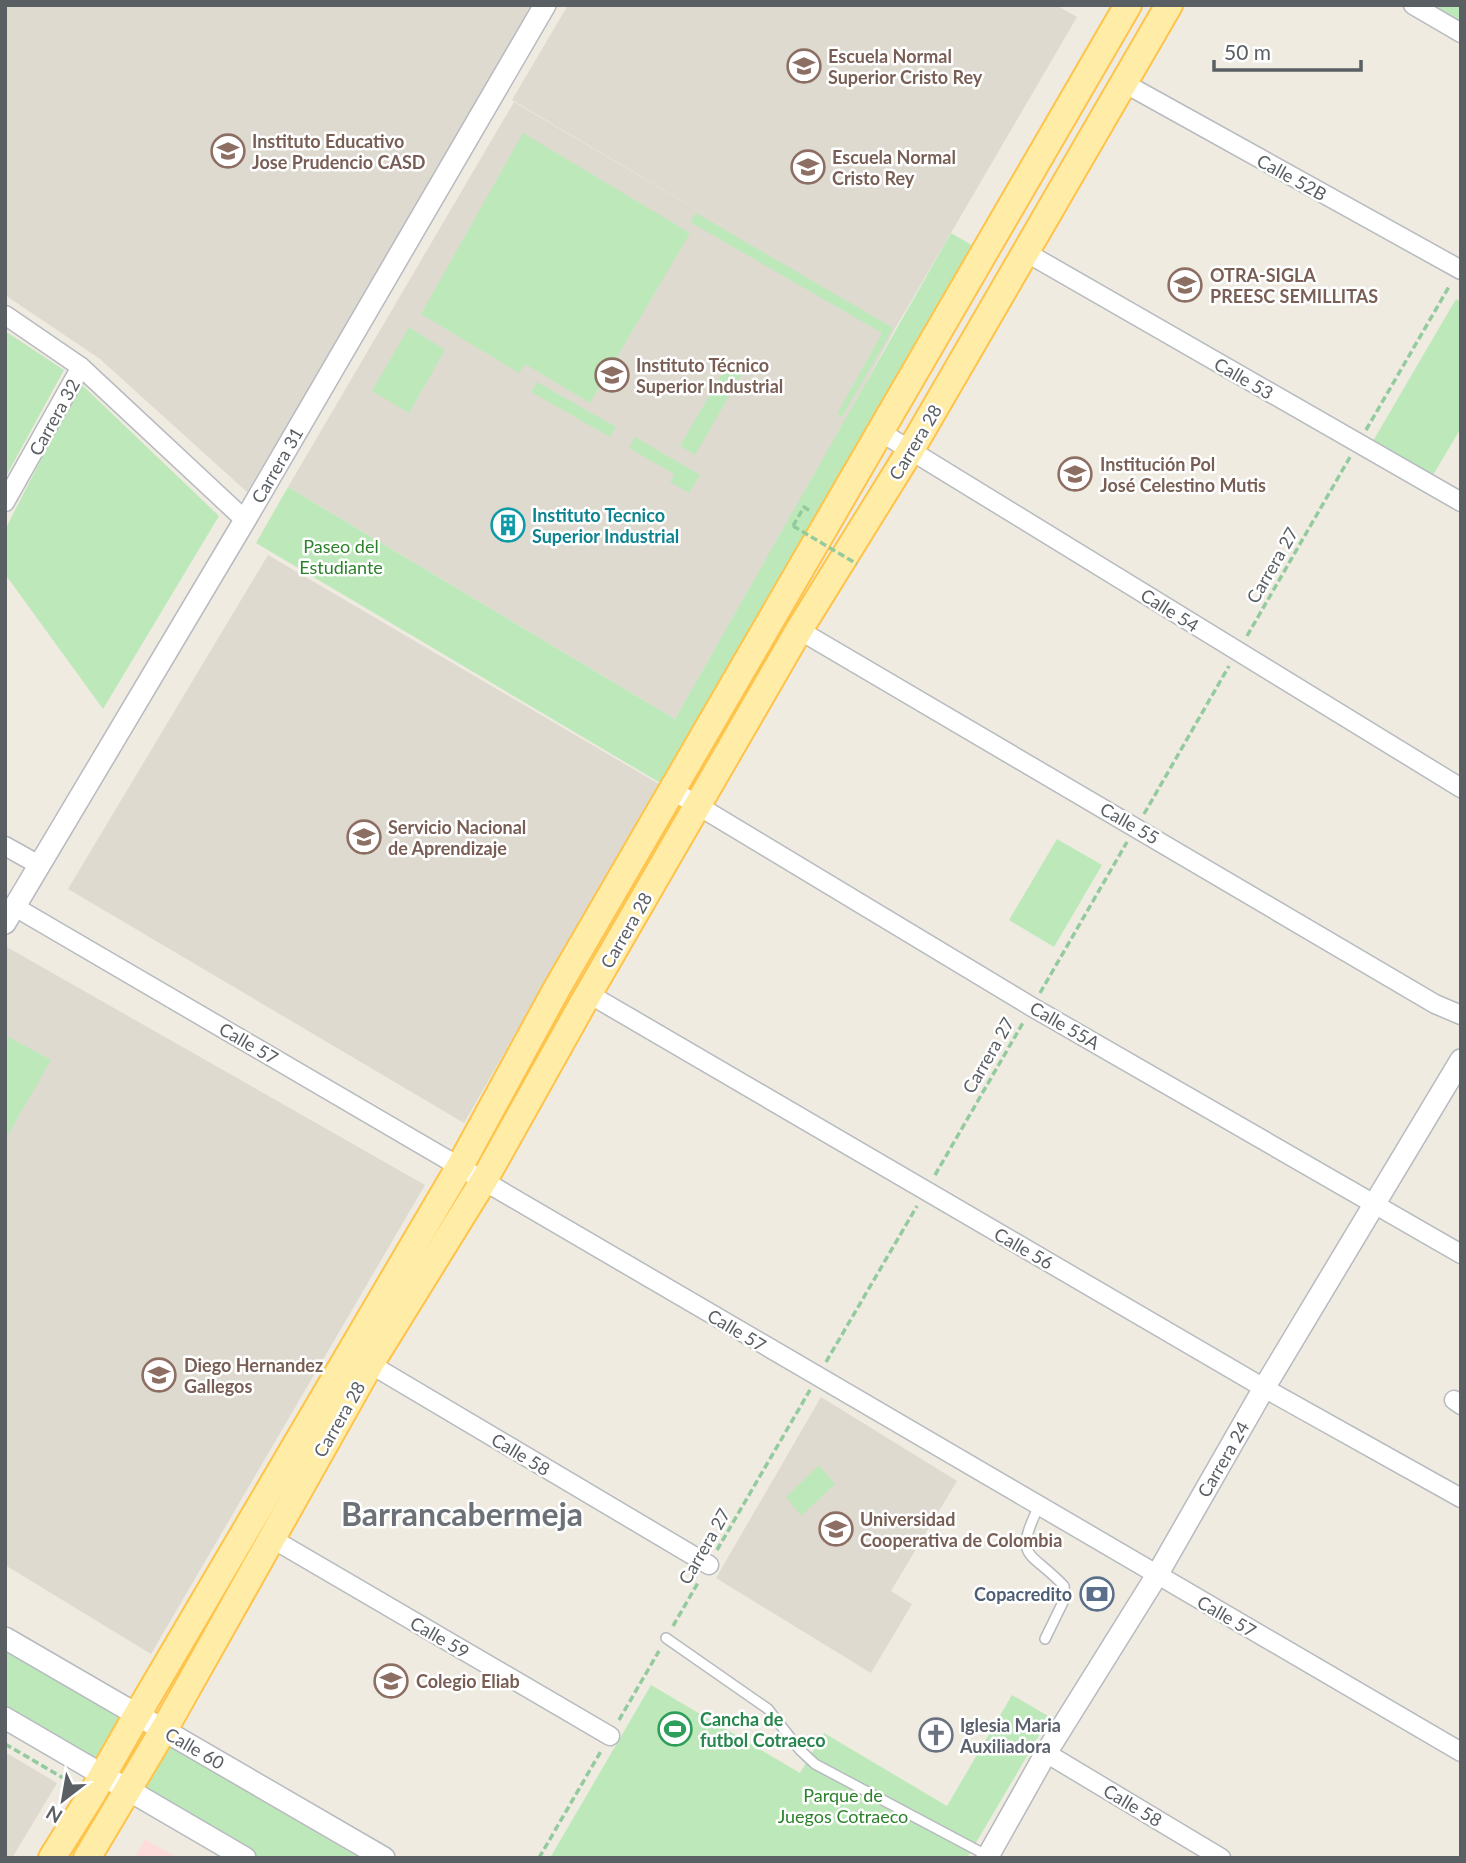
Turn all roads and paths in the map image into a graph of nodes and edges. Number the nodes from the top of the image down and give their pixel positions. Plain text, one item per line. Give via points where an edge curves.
1 (545, 5) edge
2 (1128, 5) edge
3 (1169, 5) edge
4 (1413, 5) edge
5 (1461, 33) edge
6 (1124, 83) junction
7 (1027, 253) junction
8 (1460, 270) edge
9 (5, 315) edge
10 (81, 368) junction
11 (879, 431) junction
12 (1358, 444) junction
13 (910, 450) junction
14 (5, 502) edge
15 (1461, 502) edge
16 (804, 507) dead end
17 (245, 520) junction
18 (857, 564) dead end
19 (799, 630) junction
20 (1238, 651) junction
21 (1461, 788) edge
22 (672, 790) junction
23 (698, 807) junction
24 (1136, 827) junction
25 (5, 846) edge
26 (39, 865) junction
27 (10, 915) edge
28 (589, 994) junction
29 (1032, 1007) junction
30 (1461, 1015) edge
31 (1461, 1060) edge
32 (460, 1166) junction
33 (484, 1180) junction
34 (926, 1191) junction
35 (1373, 1205) junction
36 (1461, 1254) edge
37 (370, 1364) junction
38 (817, 1378) junction
39 (1264, 1388) junction
40 (1461, 1498) edge
41 (1039, 1506) junction
42 (271, 1538) junction
43 (709, 1565) junction
44 (1157, 1575) junction
45 (5, 1638) edge
46 (666, 1639) junction
47 (1045, 1639) dead end
48 (137, 1715) junction
49 (5, 1718) edge
50 (163, 1730) junction
51 (610, 1736) junction
52 (1461, 1752) edge
53 (1046, 1753) junction
54 (103, 1776) junction
55 (128, 1790) junction
56 (987, 1857) edge
57 (52, 1858) edge
58 (88, 1858) edge
59 (245, 1858) edge
60 (384, 1858) edge
61 (539, 1858) edge
62 (1221, 1858) edge

1 - 17 street, Carrera 31
2 - 11 main road, Carrera 28
3 - 6 main road, Carrera 28
4 - 5 street
6 - 7 main road, Carrera 28
6 - 8 street, Calle 52B
7 - 12 street, Calle 53
7 - 13 main road, Carrera 28
8 - 12 path, Carrera 27
9 - 10 street
10 - 14 street, Carrera 32
10 - 17 street
11 - 13 street, Calle 54
11 - 22 main road, Carrera 28
12 - 15 street, Calle 53
12 - 20 path, Carrera 27
13 - 19 main road, Carrera 28
13 - 20 street, Calle 54
16 - 18 path, bridge via 793,526
17 - 26 street, Carrera 31
19 - 23 main road, Carrera 28
19 - 24 street, Calle 55
20 - 21 street, Calle 54
20 - 24 path, Carrera 27
22 - 23 street, Calle 55A
22 - 32 main road, Carrera 28
23 - 28 main road, Carrera 28
23 - 29 street, Calle 55A
24 - 29 path, Carrera 27
24 - 30 street, Calle 55
25 - 26 street
26 - 27 street, Carrera 31
27 - 32 street, Calle 57
28 - 33 main road, Carrera 28
28 - 34 street, Calle 56
29 - 34 path, Carrera 27
29 - 35 street, Calle 55A
31 - 35 street, Carrera 24
32 - 33 street, Calle 57
32 - 48 main road, Carrera 28
33 - 37 main road, Carrera 28
33 - 38 street, Calle 57
34 - 38 path, Carrera 27
34 - 39 street, Calle 56
35 - 36 street, Calle 55A
35 - 39 street, Carrera 24
37 - 42 main road, Carrera 28
37 - 43 street, Calle 58
38 - 41 street, Calle 57
38 - 43 path, Carrera 27
39 - 40 street, Calle 56
39 - 44 street, Carrera 24
41 - 44 street, Calle 57
41 - 47 lane via 1025,1546 1064,1586 1065,1598
42 - 50 main road, Carrera 28
42 - 51 street, Calle 59
43 - 46 path, Carrera 27
44 - 52 street, Calle 57
44 - 53 street, Carrera 24
45 - 48 street, Calle 60
46 - 51 path, Carrera 27
46 - 56 lane via 768,1709 815,1764
48 - 50 street, Calle 60
48 - 54 main road, Carrera 28
49 - 54 street
50 - 55 main road, Carrera 28
50 - 60 street, Calle 60
51 - 61 path, Carrera 27
53 - 56 street, Carrera 24
53 - 62 street, Calle 58
54 - 55 street
54 - 57 main road, Carrera 28
55 - 58 main road, Carrera 28
55 - 59 street

